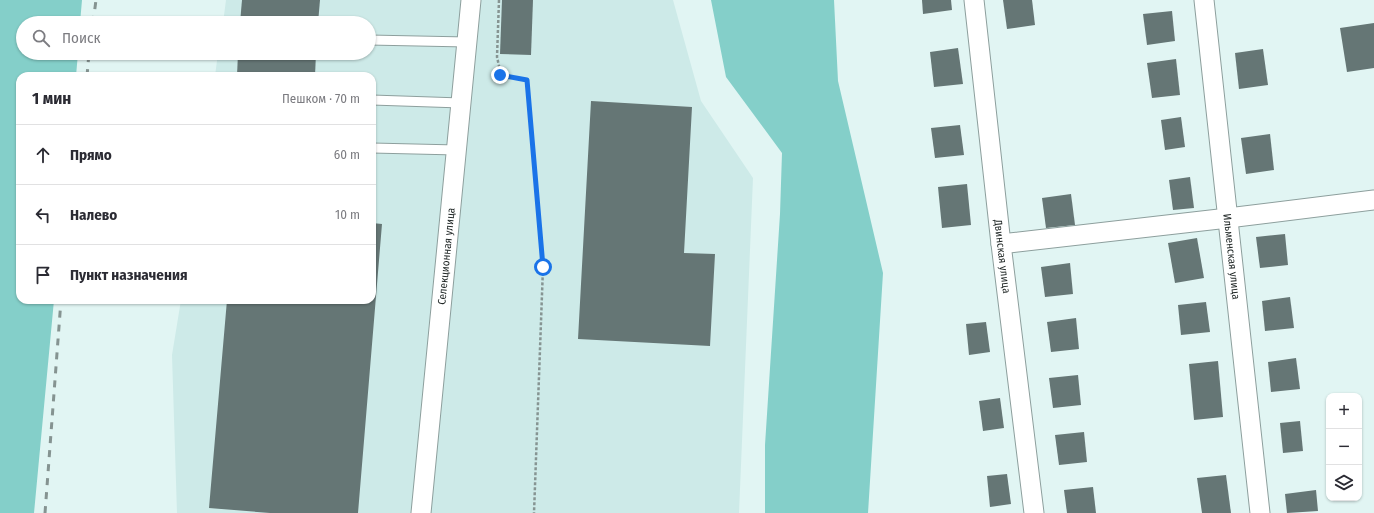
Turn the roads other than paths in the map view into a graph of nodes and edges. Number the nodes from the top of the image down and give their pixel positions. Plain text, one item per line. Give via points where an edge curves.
1 (471, 0) edge
2 (974, 0) edge
3 (1204, 0) edge
4 (376, 40) edge
5 (467, 42) junction
6 (376, 100) edge
7 (461, 103) junction
8 (376, 148) edge
9 (456, 150) junction
10 (1374, 200) edge
11 (1228, 218) junction
12 (1001, 244) junction
13 (421, 513) edge
14 (1034, 513) edge
15 (1260, 513) edge

1 - 5 street, Селекционная улица
2 - 12 street, Двинская улица
3 - 11 street, Ильменская улица
4 - 5 lane
5 - 7 street, Селекционная улица
6 - 7 lane
7 - 9 street, Селекционная улица
8 - 9 lane
9 - 13 street, Селекционная улица
10 - 11 street
11 - 12 street
11 - 15 street, Ильменская улица
12 - 14 street, Двинская улица

